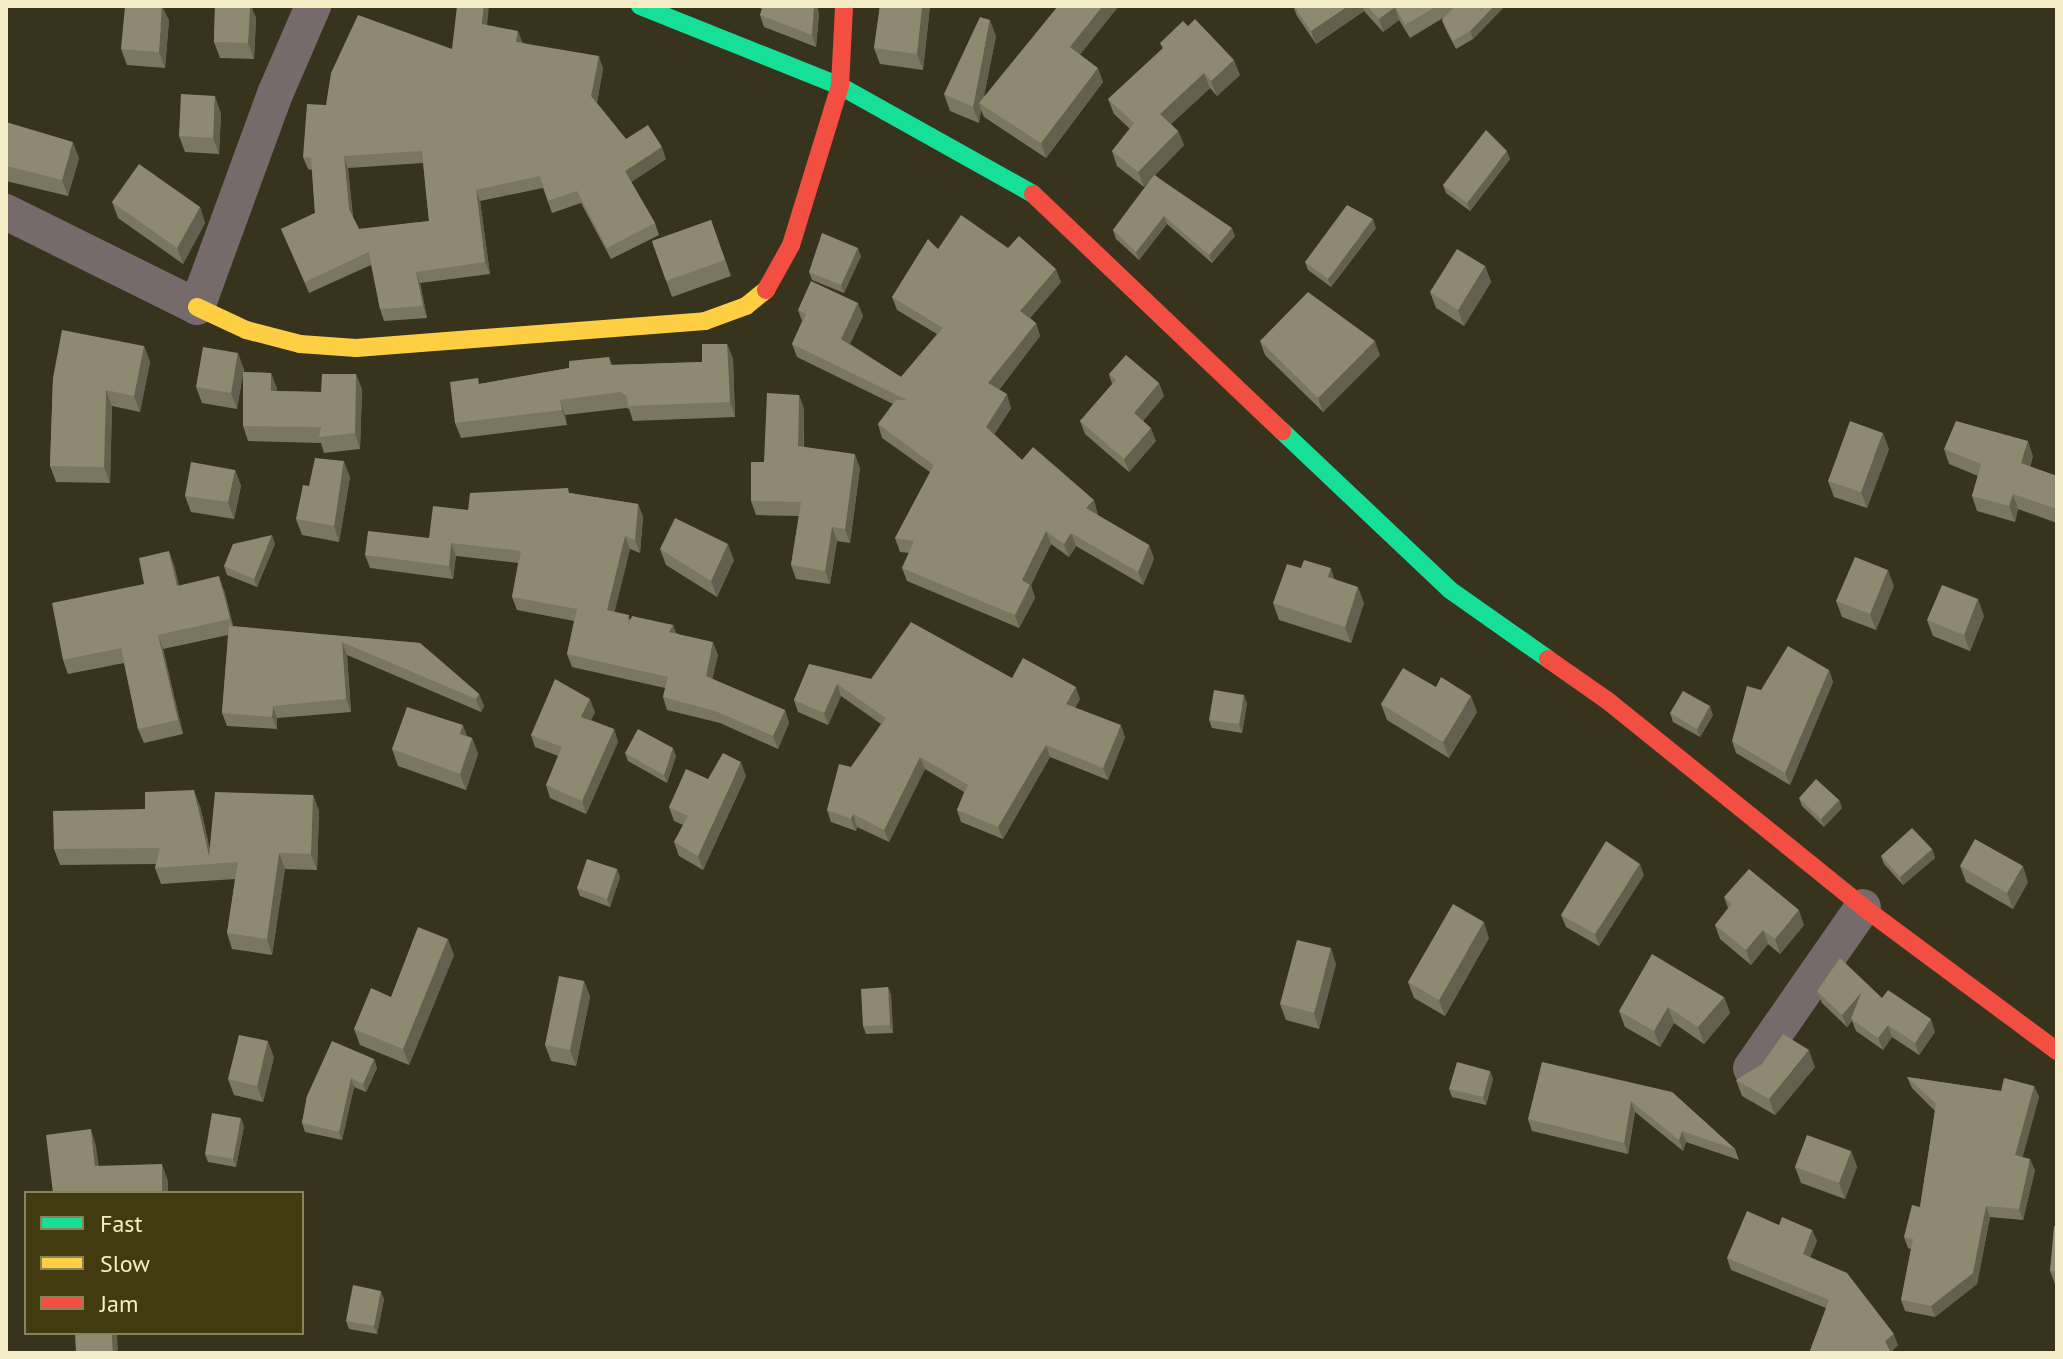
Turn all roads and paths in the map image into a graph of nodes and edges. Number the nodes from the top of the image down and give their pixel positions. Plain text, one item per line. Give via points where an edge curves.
1 (313, 6) edge
2 (640, 6) edge
3 (844, 6) edge
4 (840, 86) junction
5 (6, 212) edge
6 (197, 307) junction
7 (1863, 907) junction
8 (2057, 1051) edge
9 (1751, 1068) edge

1 - 6 street
2 - 4 street
3 - 4 street
4 - 6 street via 791,245 773,284 746,306 705,321 356,348 300,344 246,330
4 - 7 street via 1028,189 1450,590 1608,701
5 - 6 street
7 - 8 street
7 - 9 street

